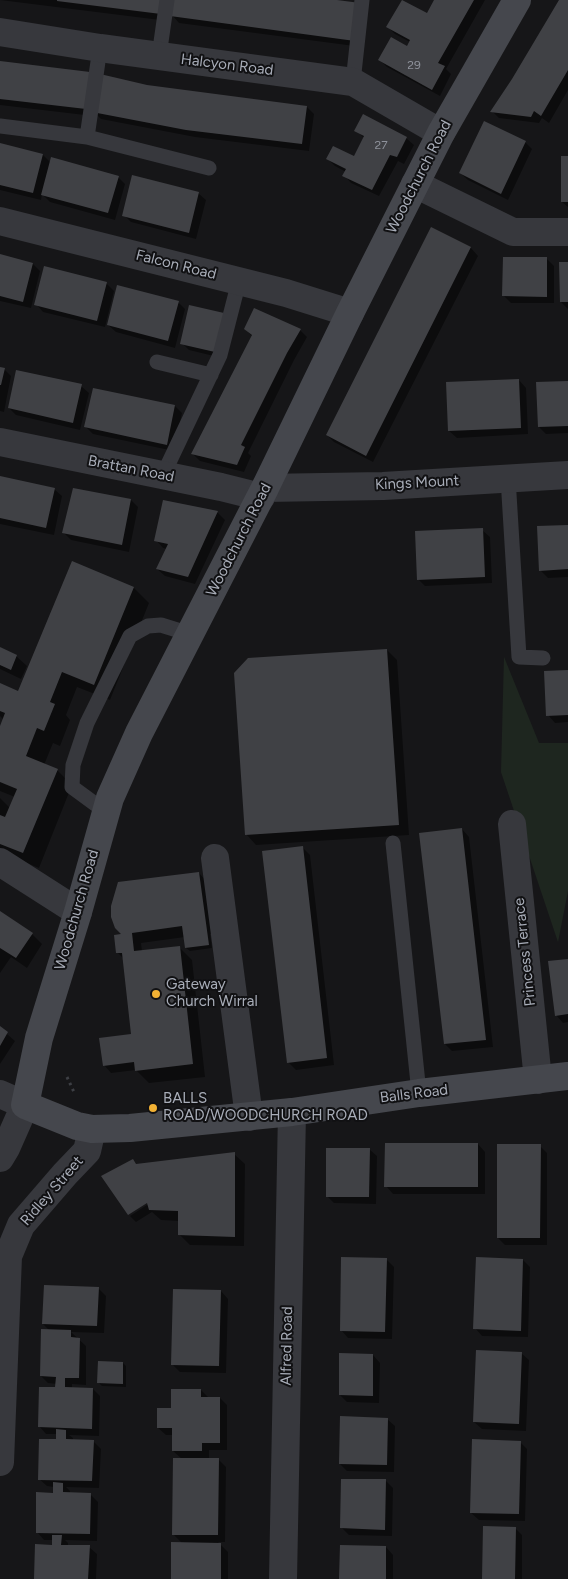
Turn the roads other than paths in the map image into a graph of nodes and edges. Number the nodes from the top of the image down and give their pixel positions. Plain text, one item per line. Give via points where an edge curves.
1 (167, 0) edge
2 (362, 0) edge
3 (517, 0) edge
4 (0, 32) edge
5 (100, 48) junction
6 (159, 56) junction
7 (353, 82) junction
8 (0, 126) edge
9 (441, 133) junction
10 (87, 137) junction
11 (208, 168) dead end
12 (415, 184) junction
13 (0, 221) edge
14 (568, 232) edge
15 (239, 281) junction
16 (350, 313) junction
17 (157, 362) dead end
18 (211, 375) junction
19 (0, 442) edge
20 (163, 475) junction
21 (568, 475) edge
22 (508, 478) junction
23 (263, 493) junction
24 (190, 634) junction
25 (542, 658) dead end
26 (106, 812) junction
27 (512, 824) dead end
28 (393, 843) dead end
29 (215, 858) dead end
30 (0, 862) edge
31 (78, 912) junction
32 (568, 1076) edge
33 (538, 1080) junction
34 (419, 1093) junction
35 (0, 1094) edge
36 (25, 1105) junction
37 (292, 1112) junction
38 (249, 1117) junction
39 (92, 1129) junction
40 (0, 1158) edge
41 (0, 1462) edge
42 (283, 1579) edge

1 - 6 lane
2 - 7 lane
3 - 9 street, Woodchurch Road
4 - 5 street, Halcyon Road
5 - 6 street, Halcyon Road
5 - 10 lane
6 - 7 street, Halcyon Road
7 - 9 street, Halcyon Road
8 - 10 lane
9 - 12 street, Woodchurch Road
10 - 11 lane
12 - 14 street via 513,232
12 - 16 street, Woodchurch Road
13 - 15 street, Falcon Road
15 - 16 street, Falcon Road
15 - 18 lane via 220,354
16 - 23 street, Woodchurch Road
17 - 18 lane
18 - 20 lane
19 - 20 street, Brattan Road
20 - 23 street, Brattan Road
21 - 22 street, Kings Mount
22 - 23 street, Kings Mount
22 - 25 lane via 519,656
23 - 24 street, Woodchurch Road
24 - 26 street, Woodchurch Road via 139,733
24 - 26 lane via 161,625 148,626 130,636 87,723 73,766 72,788
26 - 31 street, Woodchurch Road
27 - 33 street, Princess Terrace
28 - 34 lane
29 - 38 street
30 - 31 street
31 - 36 street, Woodchurch Road via 39,1038
32 - 33 street, Balls Road
33 - 34 street, Balls Road
34 - 37 street, Balls Road
35 - 36 street
36 - 39 street, Balls Road
36 - 40 street
37 - 38 street, Balls Road
37 - 42 street, Alfred Road
38 - 39 street, Balls Road
39 - 41 street, Ridley Street via 87,1151 21,1225 8,1256

